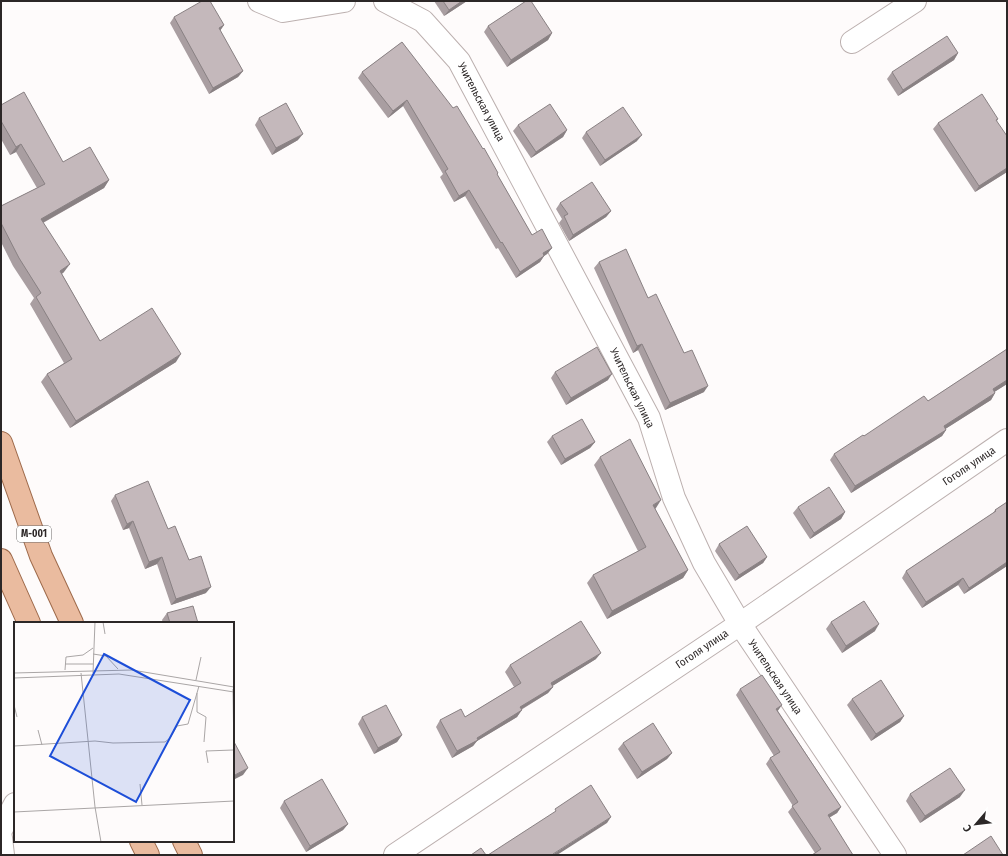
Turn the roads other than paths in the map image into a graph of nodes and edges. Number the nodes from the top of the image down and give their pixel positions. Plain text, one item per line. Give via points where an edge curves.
1 (259, 1) edge
2 (344, 1) edge
3 (385, 1) edge
4 (915, 1) edge
5 (852, 42) dead end
6 (1007, 440) edge
7 (1, 443) edge
8 (1, 560) edge
9 (29, 622) edge
10 (72, 622) edge
11 (740, 624) junction
12 (14, 806) edge
13 (1, 830) edge
14 (1, 838) edge
15 (142, 842) edge
16 (184, 842) edge
17 (3, 855) edge
18 (148, 855) edge
19 (191, 855) edge
20 (395, 855) edge
21 (895, 855) edge

1 - 2 street via 283,11
3 - 11 street, Учительская улица via 423,22 459,61 649,418 674,498 704,563
4 - 5 street
6 - 11 street, Гоголя улица
7 - 10 main road, M-001 via 41,556
8 - 9 main road
11 - 20 street, Гоголя улица
11 - 21 street, Учительская улица
12 - 13 street
14 - 17 street
15 - 18 main road
16 - 19 main road

